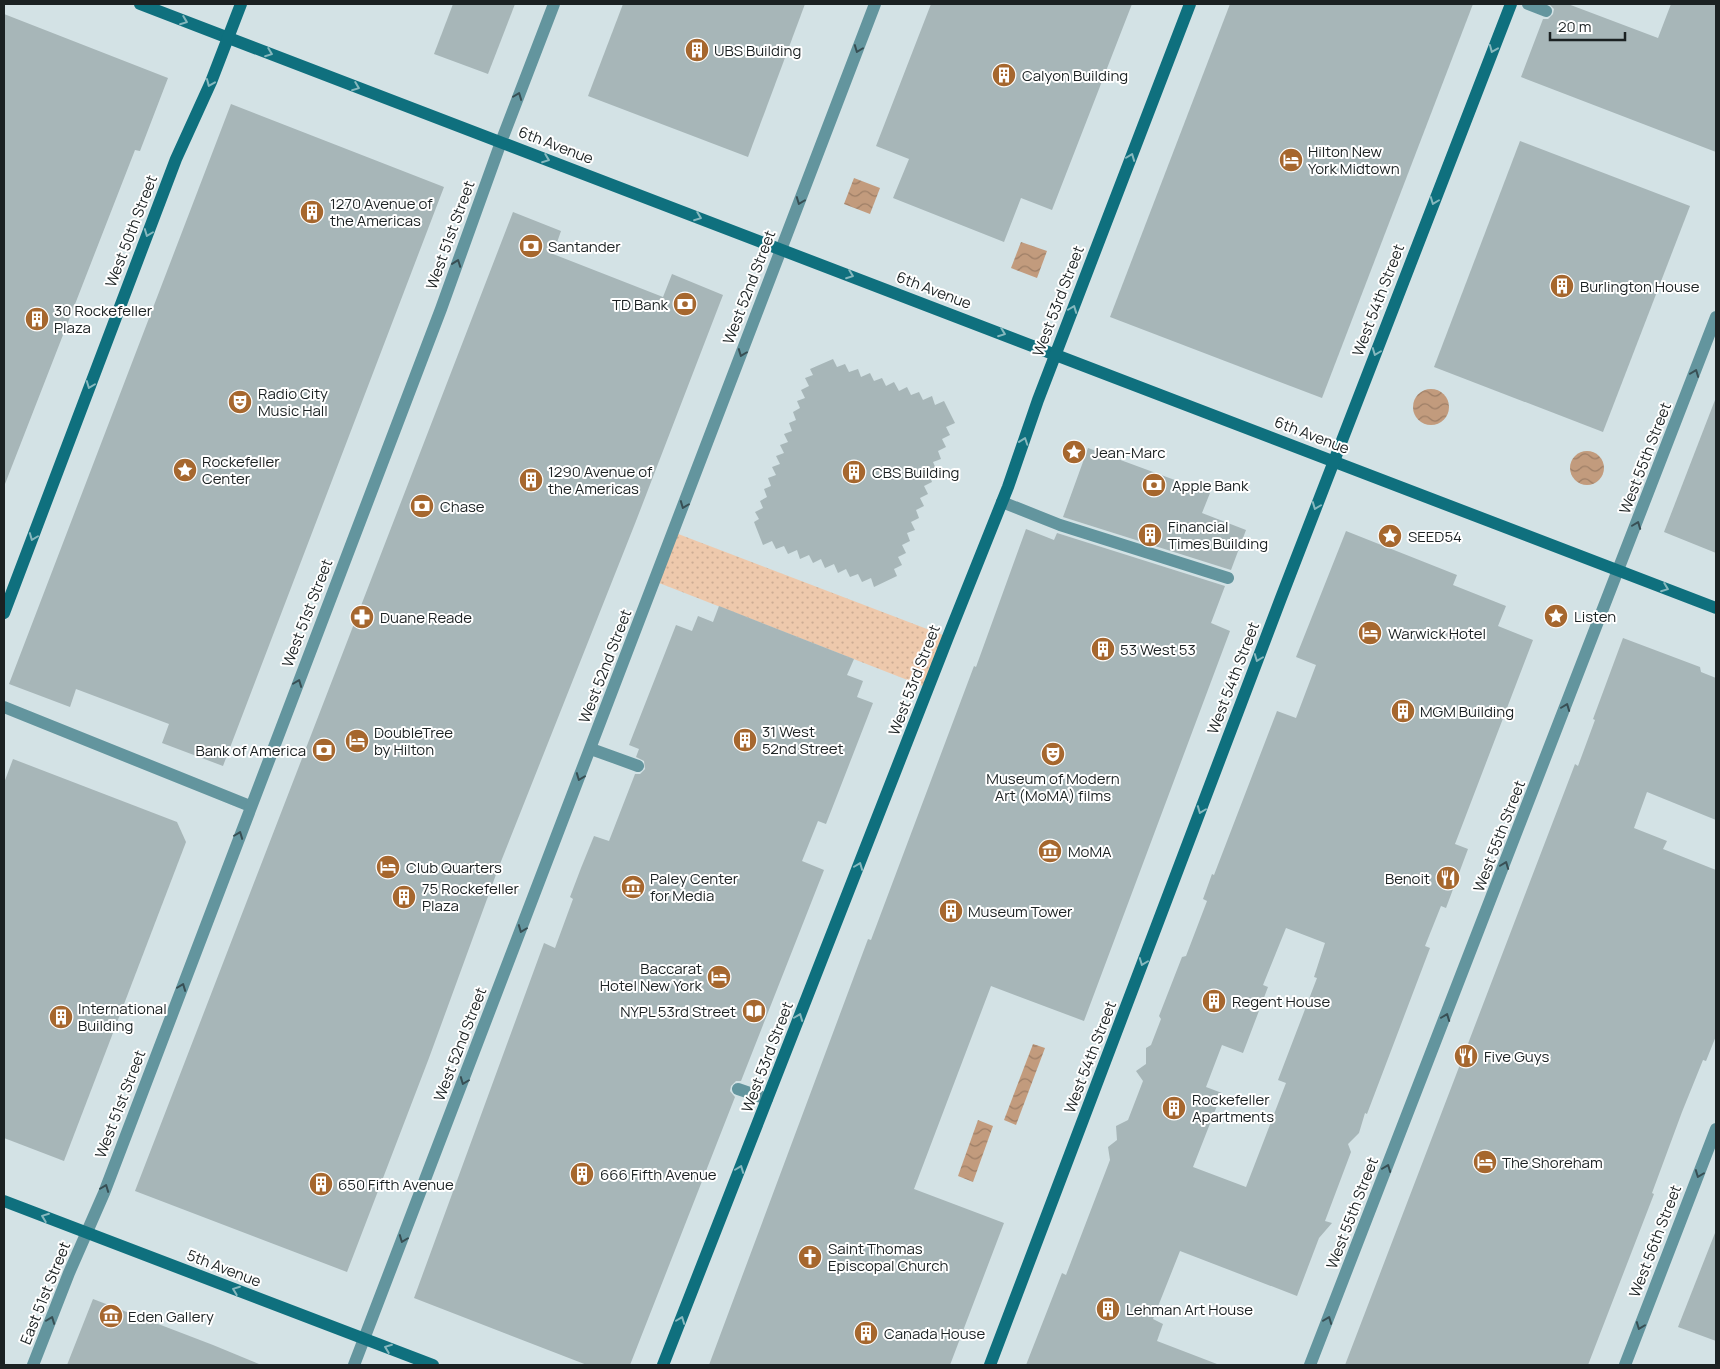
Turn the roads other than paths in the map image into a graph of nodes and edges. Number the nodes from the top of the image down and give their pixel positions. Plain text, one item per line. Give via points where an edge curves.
1 (140, 4) edge
2 (241, 4) edge
3 (554, 4) edge
4 (875, 4) edge
5 (1190, 4) edge
6 (1510, 4) edge
7 (1528, 4) edge
8 (1546, 11) dead end
9 (228, 38) junction
10 (501, 142) junction
11 (781, 249) junction
12 (1716, 317) edge
13 (1056, 354) junction
14 (1334, 461) junction
15 (1002, 502) junction
16 (1619, 570) junction
17 (1228, 578) dead end
18 (1716, 608) edge
19 (4, 613) edge
20 (4, 706) edge
21 (591, 748) junction
22 (638, 766) dead end
23 (250, 806) junction
24 (738, 1089) dead end
25 (767, 1099) junction
26 (1716, 1128) edge
27 (4, 1201) edge
28 (87, 1233) junction
29 (364, 1339) junction
30 (33, 1365) edge
31 (354, 1365) edge
32 (433, 1365) edge
33 (663, 1365) edge
34 (990, 1365) edge
35 (1310, 1365) edge
36 (1625, 1365) edge

1 -> 9 main road, 6th Avenue
2 - 9 main road, West 50th Street
10 -> 3 street, West 51st Street
4 -> 11 street, West 52nd Street
13 -> 5 main road, West 53rd Street
6 -> 14 main road, West 54th Street
7 - 8 street
9 -> 10 main road, 6th Avenue
9 -> 19 main road, West 50th Street via 176,159
10 -> 11 main road, 6th Avenue
23 -> 10 street, West 51st Street via 441,309
11 -> 13 main road, 6th Avenue
11 -> 21 street, West 52nd Street
16 -> 12 street, West 55th Street
13 - 14 main road, 6th Avenue
15 -> 13 main road, West 53rd Street
14 - 16 main road, 6th Avenue
14 -> 34 main road, West 54th Street
15 - 17 street via 1060,525
25 -> 15 main road, West 53rd Street
16 -> 18 main road, 6th Avenue
35 -> 16 street, West 55th Street
20 - 23 street
21 - 22 street
21 -> 29 street, West 52nd Street
28 -> 23 street, West 51st Street
24 - 25 street
33 -> 25 main road, West 53rd Street
26 -> 36 street, West 56th Street
28 -> 27 main road, 5th Avenue
29 -> 28 main road, 5th Avenue
30 -> 28 street, East 51st Street
29 - 31 street, West 52nd Street
32 -> 29 main road, 5th Avenue

